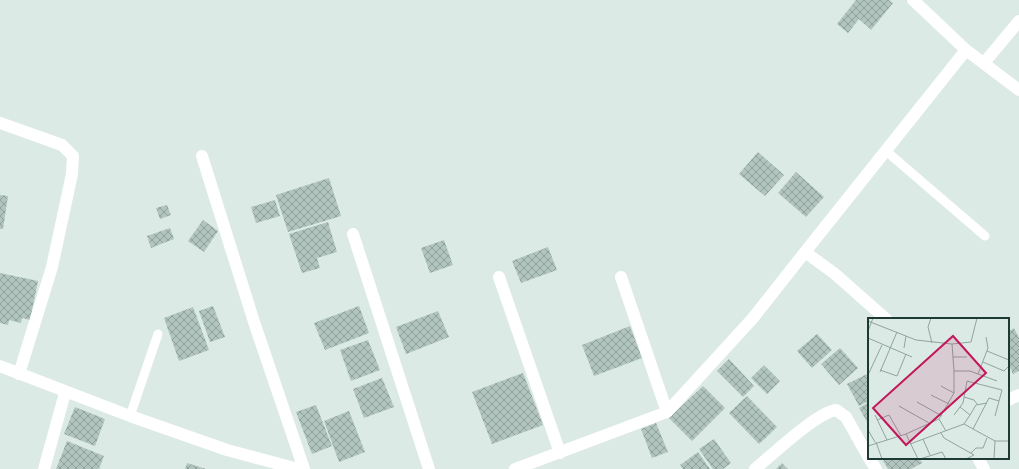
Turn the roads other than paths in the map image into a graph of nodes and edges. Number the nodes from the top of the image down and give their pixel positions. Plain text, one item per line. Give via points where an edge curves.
1 (913, 0) edge
2 (1019, 21) edge
3 (966, 50) junction
4 (984, 63) junction
5 (1019, 90) edge
6 (0, 123) edge
7 (886, 150) junction
8 (202, 156) dead end
9 (352, 234) dead end
10 (985, 236) dead end
11 (805, 252) junction
12 (498, 277) dead end
13 (621, 277) dead end
14 (885, 318) edge
15 (158, 334) dead end
16 (0, 366) edge
17 (19, 374) junction
18 (65, 393) junction
19 (1019, 395) edge
20 (1009, 400) edge
21 (667, 412) junction
22 (130, 416) junction
23 (560, 453) junction
24 (868, 456) edge
25 (870, 459) edge
26 (979, 459) edge
27 (44, 469) edge
28 (298, 469) edge
29 (304, 469) edge
30 (429, 469) edge
31 (515, 469) edge
32 (755, 469) edge
33 (876, 469) edge
34 (984, 469) edge

1 - 3 street
2 - 4 street
3 - 4 street
3 - 7 street
4 - 5 street
6 - 17 street via 62,145 73,156 72,174 52,267
7 - 10 lane
7 - 11 street
8 - 29 street
9 - 30 street
11 - 14 street via 835,274
11 - 21 street via 753,318
12 - 23 street
13 - 21 street
15 - 22 lane
16 - 17 street
17 - 18 street
18 - 22 street
18 - 27 street
19 - 20 street
21 - 23 street
22 - 28 street via 227,450
23 - 31 street
24 - 32 street via 846,417 836,410 809,425
25 - 33 street
26 - 34 street

